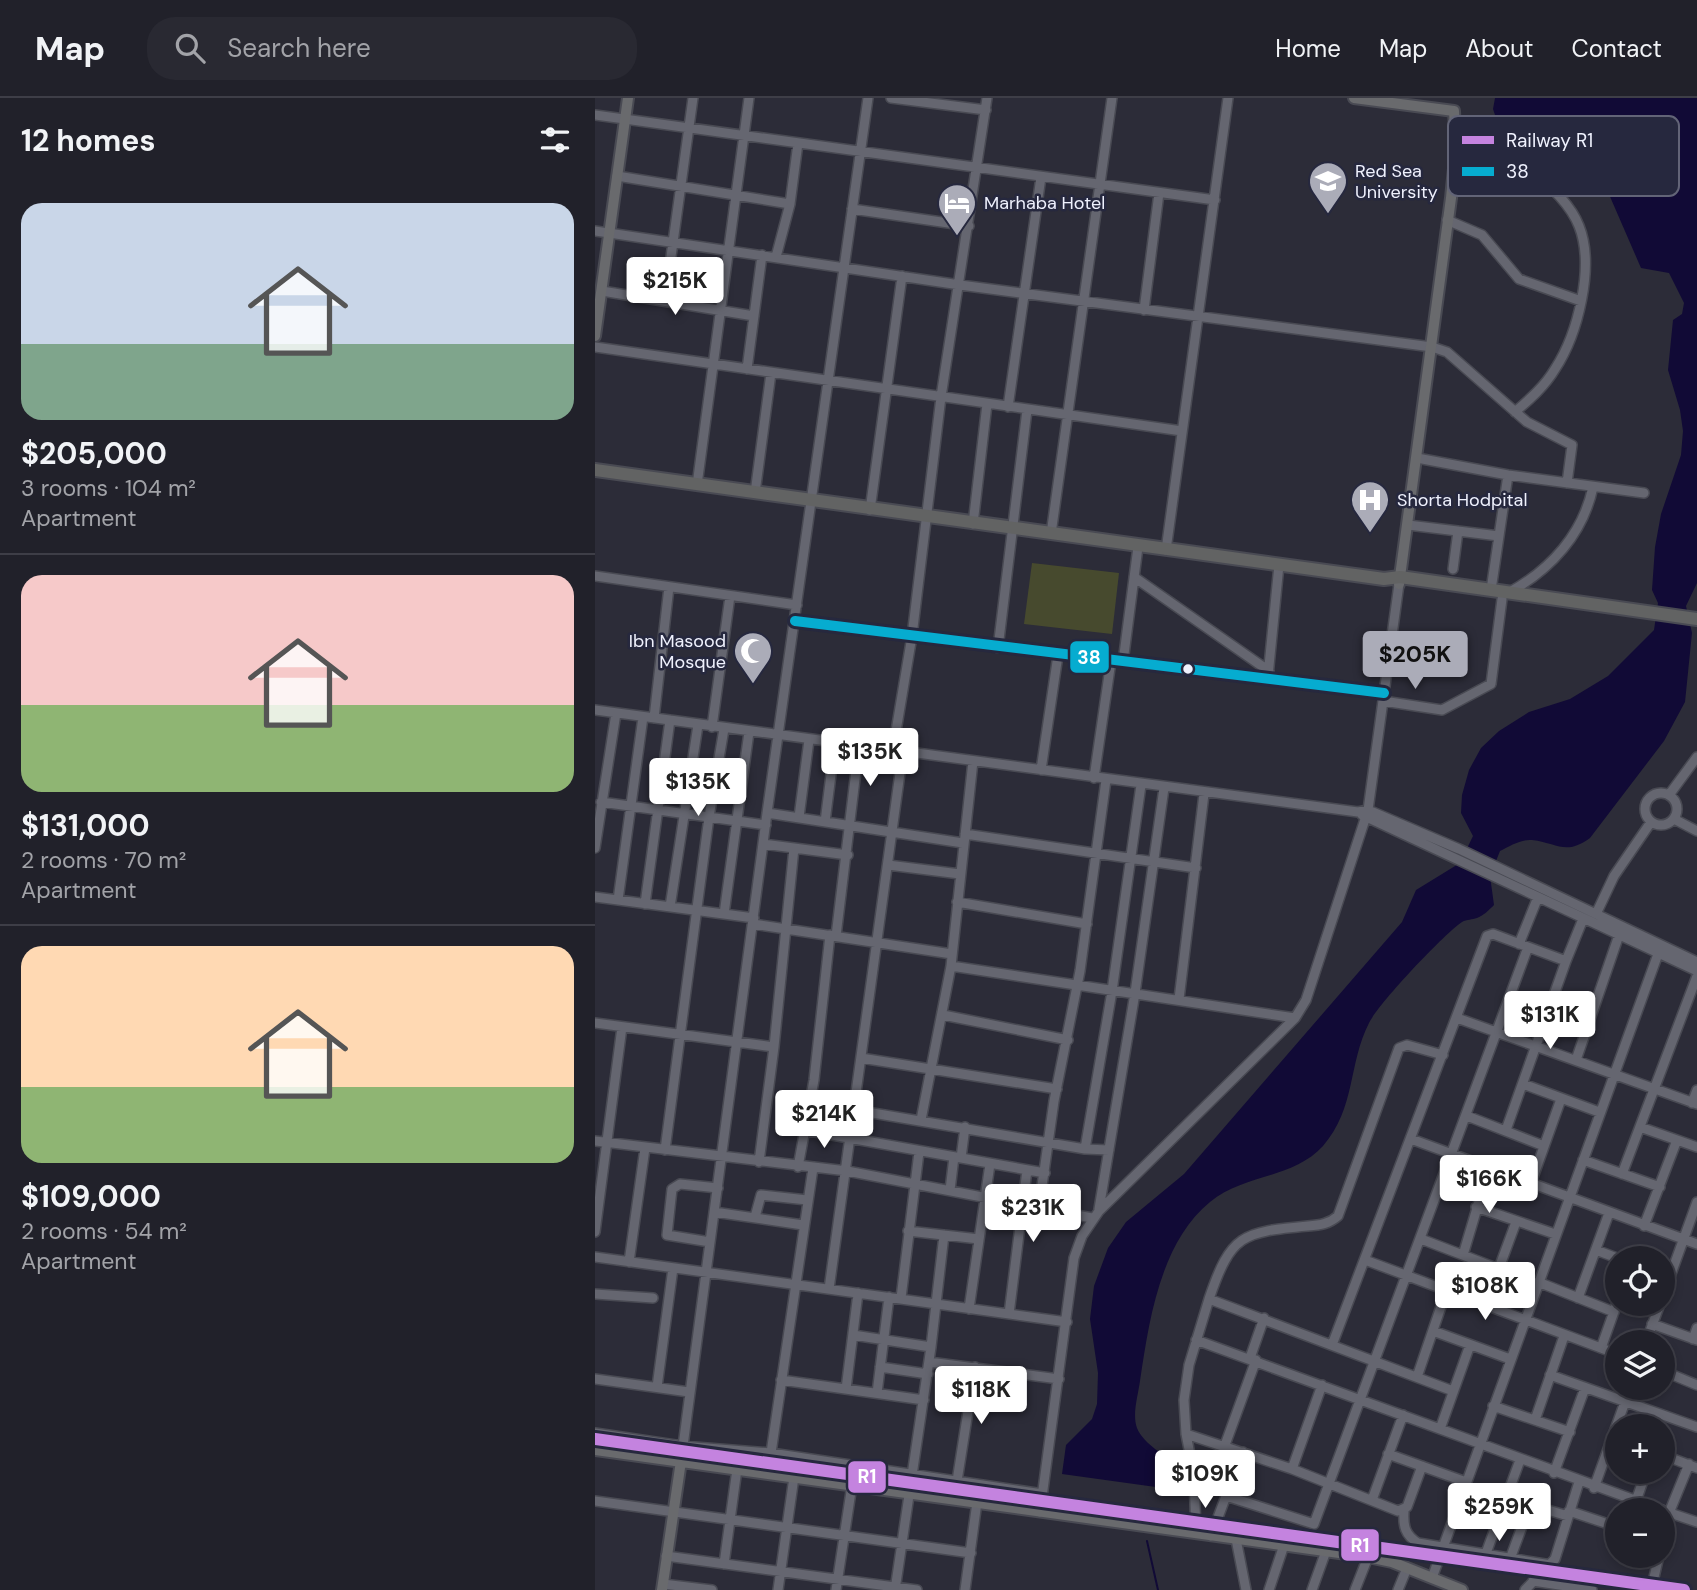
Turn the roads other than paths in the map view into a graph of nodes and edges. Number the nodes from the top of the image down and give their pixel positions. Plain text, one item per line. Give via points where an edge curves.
1 (628, 98) edge
2 (693, 98) edge
3 (749, 98) edge
4 (868, 98) edge
5 (891, 98) edge
6 (988, 98) edge
7 (1112, 98) edge
8 (1228, 98) edge
9 (1355, 98) edge
10 (1451, 98) edge
11 (986, 110) junction
12 (1454, 111) junction
13 (595, 115) edge
14 (1455, 116) edge
15 (625, 119) junction
16 (688, 128) junction
17 (744, 136) junction
18 (798, 143) junction
19 (860, 152) junction
20 (978, 169) junction
21 (617, 176) junction
22 (1041, 177) junction
23 (681, 186) junction
24 (1100, 186) junction
25 (1159, 193) junction
26 (734, 194) junction
27 (1450, 196) edge
28 (1556, 196) edge
29 (1215, 200) junction
30 (790, 204) junction
31 (852, 209) junction
32 (1447, 220) junction
33 (969, 226) junction
34 (595, 231) edge
35 (610, 233) junction
36 (673, 242) junction
37 (727, 251) junction
38 (762, 255) junction
39 (776, 257) junction
40 (843, 267) junction
41 (902, 276) junction
42 (960, 285) junction
43 (602, 291) junction
44 (1025, 292) junction
45 (665, 300) junction
46 (1082, 300) junction
47 (1581, 301) junction
48 (721, 310) junction
49 (1144, 310) junction
50 (754, 316) junction
51 (1196, 317) junction
52 (595, 336) edge
53 (1432, 346) junction
54 (595, 347) edge
55 (713, 364) junction
56 (747, 369) junction
57 (771, 373) junction
58 (828, 380) junction
59 (885, 389) junction
60 (941, 397) junction
61 (987, 404) junction
62 (1008, 407) junction
63 (1027, 410) junction
64 (1515, 412) junction
65 (1067, 414) junction
66 (1182, 431) junction
67 (1416, 458) junction
68 (595, 470) edge
69 (1508, 475) junction
70 (1567, 483) junction
71 (697, 485) junction
72 (1593, 487) junction
73 (755, 493) junction
74 (1644, 493) dead end
75 (811, 502) junction
76 (870, 510) junction
77 (928, 518) junction
78 (973, 524) junction
79 (1408, 526) junction
80 (1012, 529) junction
81 (1458, 531) junction
82 (1051, 534) junction
83 (1499, 536) junction
84 (1137, 547) junction
85 (1166, 550) junction
86 (1279, 565) junction
87 (1453, 569) dead end
88 (595, 576) edge
89 (1134, 578) junction
90 (1397, 580) junction
91 (669, 587) junction
92 (1491, 590) junction
93 (730, 596) junction
94 (1506, 596) junction
95 (797, 606) junction
96 (1649, 616) junction
97 (1697, 618) edge
98 (795, 621) junction
99 (1697, 626) edge
100 (912, 636) junction
101 (998, 648) junction
102 (1058, 655) junction
103 (1111, 661) junction
104 (1123, 662) junction
105 (1268, 676) junction
106 (1384, 697) junction
107 (595, 710) edge
108 (616, 713) junction
109 (643, 717) junction
110 (654, 718) junction
111 (670, 720) junction
112 (698, 725) junction
113 (712, 727) junction
114 (724, 729) junction
115 (749, 732) junction
116 (780, 736) junction
117 (809, 740) junction
118 (835, 743) junction
119 (859, 746) junction
120 (898, 750) junction
121 (1697, 757) edge
122 (973, 761) junction
123 (1041, 770) junction
124 (1094, 779) junction
125 (1106, 780) junction
126 (1141, 785) junction
127 (1164, 788) junction
128 (1204, 793) junction
129 (1669, 795) junction
130 (601, 802) junction
131 (630, 806) junction
132 (656, 810) junction
133 (683, 813) junction
134 (767, 813) junction
135 (1364, 813) junction
136 (709, 817) junction
137 (799, 817) junction
138 (1674, 819) junction
139 (735, 820) junction
140 (825, 822) junction
141 (1651, 822) junction
142 (766, 825) junction
143 (851, 826) junction
144 (1697, 831) edge
145 (893, 832) junction
146 (964, 838) junction
147 (763, 844) junction
148 (595, 848) edge
149 (794, 848) junction
150 (848, 855) junction
151 (1097, 855) junction
152 (1132, 861) junction
153 (1153, 864) junction
154 (888, 865) junction
155 (1196, 868) junction
156 (960, 874) junction
157 (1501, 874) junction
158 (595, 897) edge
159 (1538, 897) junction
160 (618, 900) junction
161 (957, 902) junction
162 (645, 904) junction
163 (670, 907) junction
164 (696, 910) junction
165 (724, 914) junction
166 (1596, 915) junction
167 (1583, 919) junction
168 (754, 921) junction
169 (1087, 924) junction
170 (787, 928) junction
171 (833, 935) junction
172 (1619, 935) junction
173 (876, 943) junction
174 (1524, 945) junction
175 (952, 954) junction
176 (1658, 954) junction
177 (1566, 961) junction
178 (1697, 962) edge
179 (951, 966) junction
180 (1697, 974) edge
181 (1077, 986) junction
182 (1112, 991) junction
183 (1135, 993) junction
184 (1179, 999) junction
185 (943, 1015) junction
186 (1295, 1018) junction
187 (1457, 1018) junction
188 (595, 1023) edge
189 (622, 1027) junction
190 (1498, 1032) junction
191 (681, 1034) junction
192 (1068, 1040) junction
193 (737, 1042) junction
194 (1536, 1046) junction
195 (775, 1047) junction
196 (1443, 1055) junction
197 (861, 1058) junction
198 (1576, 1059) junction
199 (932, 1068) junction
200 (1613, 1073) junction
201 (1523, 1084) junction
202 (1655, 1088) junction
203 (1057, 1089) junction
204 (1697, 1090) edge
205 (1561, 1099) junction
206 (1695, 1104) edge
207 (855, 1110) junction
208 (1599, 1112) junction
209 (1467, 1116) junction
210 (921, 1120) junction
211 (965, 1127) junction
212 (1640, 1127) junction
213 (804, 1130) junction
214 (1506, 1130) junction
215 (1411, 1139) junction
216 (851, 1140) junction
217 (1677, 1140) junction
218 (595, 1141) edge
219 (1049, 1141) junction
220 (607, 1142) junction
221 (1544, 1146) junction
222 (1697, 1147) edge
223 (645, 1148) junction
224 (1085, 1149) junction
225 (665, 1150) junction
226 (1109, 1150) junction
227 (919, 1152) junction
228 (1454, 1155) junction
229 (722, 1157) junction
230 (957, 1158) junction
231 (1583, 1160) junction
232 (759, 1162) junction
233 (990, 1164) junction
234 (798, 1167) junction
235 (813, 1168) junction
236 (1489, 1168) junction
237 (1027, 1170) junction
238 (847, 1171) junction
239 (1045, 1173) junction
240 (1622, 1174) junction
241 (914, 1183) junction
242 (1531, 1183) junction
243 (1660, 1187) junction
244 (718, 1188) junction
245 (950, 1190) junction
246 (1570, 1197) junction
247 (984, 1198) junction
248 (807, 1200) junction
249 (1697, 1202) edge
250 (1024, 1204) junction
251 (1039, 1207) junction
252 (1476, 1207) junction
253 (714, 1212) junction
254 (1609, 1213) junction
255 (1095, 1215) junction
256 (755, 1217) junction
257 (1516, 1222) junction
258 (803, 1225) junction
259 (1644, 1226) junction
260 (908, 1231) junction
261 (595, 1232) edge
262 (1555, 1234) junction
263 (944, 1235) junction
264 (979, 1239) junction
265 (1421, 1239) junction
266 (1683, 1240) junction
267 (710, 1242) junction
268 (1697, 1244) edge
269 (1596, 1250) junction
270 (1605, 1253) edge
271 (1463, 1255) junction
272 (595, 1257) edge
273 (1675, 1257) edge
274 (1365, 1260) junction
275 (629, 1262) junction
276 (673, 1268) junction
277 (1499, 1269) junction
278 (705, 1272) junction
279 (1406, 1278) junction
280 (1538, 1282) junction
281 (793, 1286) junction
282 (829, 1289) junction
283 (1446, 1292) junction
284 (858, 1293) junction
285 (595, 1294) edge
286 (889, 1297) junction
287 (653, 1298) dead end
288 (901, 1298) junction
289 (1578, 1298) junction
290 (1209, 1299) junction
291 (935, 1304) junction
292 (1605, 1305) edge
293 (1485, 1306) junction
294 (969, 1309) junction
295 (1009, 1314) junction
296 (1612, 1316) edge
297 (1656, 1316) edge
298 (1264, 1318) junction
299 (1524, 1320) junction
300 (1067, 1322) junction
301 (1653, 1324) junction
302 (1697, 1328) edge
303 (1651, 1330) edge
304 (1433, 1331) junction
305 (853, 1335) junction
306 (1564, 1336) junction
307 (1695, 1339) edge
308 (884, 1340) junction
309 (1196, 1340) junction
310 (1332, 1345) junction
311 (1470, 1345) junction
312 (931, 1347) junction
313 (1601, 1348) junction
314 (1605, 1350) edge
315 (1253, 1359) junction
316 (1510, 1359) junction
317 (929, 1362) junction
318 (1376, 1362) junction
319 (880, 1367) junction
320 (975, 1367) junction
321 (927, 1374) junction
322 (1550, 1375) junction
323 (1675, 1376) edge
324 (1417, 1377) junction
325 (595, 1379) edge
326 (1059, 1379) junction
327 (782, 1380) junction
328 (1322, 1385) junction
329 (1697, 1385) edge
330 (657, 1387) junction
331 (1585, 1388) junction
332 (846, 1389) junction
333 (1453, 1391) junction
334 (689, 1392) junction
335 (877, 1393) junction
336 (924, 1400) junction
337 (1362, 1400) junction
338 (1625, 1402) junction
339 (1493, 1406) junction
340 (1659, 1414) edge
341 (1402, 1415) junction
342 (1675, 1419) edge
343 (1535, 1420) junction
344 (1697, 1427) edge
345 (1440, 1429) junction
346 (1570, 1432) junction
347 (595, 1433) edge
348 (1186, 1434) junction
349 (1479, 1444) junction
350 (682, 1446) junction
351 (1225, 1446) junction
352 (595, 1450) edge
353 (1243, 1452) junction
354 (771, 1453) junction
355 (1388, 1454) junction
356 (1675, 1459) edge
357 (1520, 1460) junction
358 (681, 1461) junction
359 (1422, 1466) junction
360 (1693, 1466) edge
361 (737, 1469) junction
362 (1292, 1469) junction
363 (1554, 1473) junction
364 (913, 1474) junction
365 (794, 1477) junction
366 (957, 1481) junction
367 (1466, 1482) junction
368 (1579, 1482) junction
369 (1329, 1484) junction
370 (852, 1485) junction
371 (1594, 1488) junction
372 (910, 1493) junction
373 (1043, 1494) junction
374 (1226, 1496) junction
375 (1507, 1498) junction
376 (1626, 1498) edge
377 (1673, 1498) edge
378 (1372, 1500) junction
379 (595, 1502) edge
380 (977, 1502) junction
381 (1530, 1505) junction
382 (1404, 1511) junction
383 (1040, 1512) junction
384 (673, 1513) junction
385 (1569, 1514) junction
386 (1675, 1514) edge
387 (731, 1520) junction
388 (1697, 1522) edge
389 (1605, 1524) edge
390 (788, 1528) junction
391 (1196, 1534) junction
392 (845, 1536) junction
393 (1211, 1536) junction
394 (1235, 1539) junction
395 (902, 1544) junction
396 (1284, 1545) junction
397 (1443, 1549) junction
398 (1326, 1551) junction
399 (971, 1553) junction
400 (666, 1556) junction
401 (1486, 1556) junction
402 (1368, 1557) junction
403 (1510, 1559) junction
404 (724, 1564) junction
405 (1551, 1565) junction
406 (1407, 1568) junction
407 (1656, 1568) edge
408 (781, 1572) junction
409 (838, 1579) junction
410 (1534, 1581) junction
411 (1438, 1583) edge
412 (662, 1587) edge
413 (895, 1588) edge
414 (712, 1590) edge
415 (778, 1590) edge
416 (836, 1590) edge
417 (917, 1590) edge
418 (965, 1590) edge
419 (1246, 1590) edge
420 (1269, 1590) edge
421 (1312, 1590) edge
422 (1355, 1590) edge
423 (1398, 1590) edge
424 (1462, 1590) edge
425 (1525, 1590) edge
426 (1592, 1590) edge
427 (1651, 1590) edge

1 - 15 main road
2 - 16 street
3 - 17 street
4 - 19 street
5 - 11 street
6 - 11 street
7 - 24 street
8 - 29 street
9 - 12 main road
10 - 12 main road
11 - 20 street
12 - 14 main road
13 - 15 street
15 - 16 street
15 - 21 main road
16 - 17 street
16 - 23 street
17 - 18 street
17 - 26 street
18 - 19 street
18 - 30 street
19 - 20 street
19 - 31 street
20 - 22 street
20 - 33 street
21 - 23 street
21 - 35 main road
22 - 24 street
22 - 44 street
23 - 26 street
23 - 36 street
24 - 25 street
24 - 46 street
25 - 29 street
25 - 49 street
26 - 30 street
26 - 37 street
27 - 32 main road
28 - 47 street via 1573,214 1583,240
29 - 51 street
30 - 39 street
31 - 33 street
31 - 40 street
32 - 47 street via 1482,235 1519,279
32 - 53 main road
33 - 42 street
34 - 35 street
35 - 36 street
35 - 43 main road
36 - 37 street
36 - 45 street
37 - 38 street
37 - 48 street
38 - 39 street
38 - 50 street
39 - 40 street
40 - 41 street
40 - 58 street
41 - 42 street
41 - 59 street
42 - 44 street
42 - 60 street
43 - 45 street
43 - 52 main road
44 - 46 street
44 - 62 street
45 - 48 street
46 - 49 street
46 - 65 street
47 - 64 street via 1556,368
48 - 50 street
48 - 55 street
49 - 51 street
50 - 56 street
51 - 53 street
51 - 66 street
53 - 64 street via 1447,352
53 - 67 main road
54 - 55 street
55 - 56 street
55 - 71 street
56 - 57 street
57 - 58 street
57 - 73 street
58 - 59 street
58 - 75 street
59 - 60 street
59 - 76 street
60 - 61 street
60 - 77 street
61 - 62 street
61 - 78 street
62 - 63 street
63 - 65 street
63 - 80 street
64 - 70 street via 1572,444
65 - 66 street
65 - 82 street
66 - 85 street
67 - 69 street
67 - 79 main road
68 - 71 highway
69 - 70 street
69 - 83 street
70 - 72 street
71 - 73 highway
72 - 74 street
72 - 94 street via 1585,514 1566,545 1538,574
73 - 75 highway
75 - 76 highway
75 - 95 street
76 - 77 highway
77 - 78 highway
77 - 100 street
78 - 80 highway
79 - 81 street
79 - 90 main road
80 - 82 highway
80 - 101 street
81 - 83 street
81 - 87 street
82 - 84 highway
83 - 92 street
84 - 85 highway
84 - 89 street
85 - 86 highway
86 - 90 highway
86 - 105 street
88 - 91 street
89 - 104 street
89 - 105 street
90 - 92 highway
90 - 94 highway
90 - 106 street
91 - 93 street
91 - 110 street
92 - 94 highway
93 - 95 street
93 - 113 street
94 - 96 highway
94 - 106 street via 1491,684 1442,710
95 - 98 street
96 - 97 highway
96 - 99 highway
98 - 100 street
98 - 116 street
100 - 101 street
100 - 120 street
101 - 102 street
102 - 103 street
102 - 123 street
103 - 104 street
103 - 124 street
104 - 105 street
105 - 106 street
106 - 135 street
107 - 108 street
108 - 109 street
108 - 130 street
109 - 110 street
109 - 131 street
110 - 111 street
111 - 112 street
111 - 132 street
112 - 113 street
112 - 133 street
113 - 114 street
114 - 115 street
114 - 136 street
115 - 116 street
115 - 139 street
116 - 117 street
116 - 134 street
117 - 118 street
117 - 137 street
118 - 119 street
118 - 140 street
119 - 120 street
119 - 143 street
120 - 122 street
120 - 145 street
121 - 129 street
122 - 123 street
122 - 146 street
123 - 124 street
124 - 125 street
125 - 126 street
125 - 151 street
126 - 127 street
126 - 152 street
127 - 128 street
127 - 153 street
128 - 135 street
128 - 155 street
129 - 138 street via 1677,806
129 - 141 street via 1649,797 1644,807
130 - 131 street
130 - 148 street
131 - 132 street
131 - 160 street
132 - 133 street
132 - 162 street
133 - 136 street
133 - 163 street
134 - 137 street
134 - 142 street
135 - 157 street
135 - 186 street via 1328,940
136 - 139 street
136 - 164 street
137 - 140 street
138 - 141 street via 1665,824
138 - 144 street
139 - 142 street
139 - 165 street
140 - 143 street
141 - 166 street via 1614,876
142 - 147 street
143 - 145 street
143 - 150 street
145 - 146 street
145 - 154 street
146 - 151 street
146 - 156 street
147 - 149 street
147 - 168 street
149 - 150 street
149 - 170 street
150 - 171 street
151 - 152 street
151 - 169 street
152 - 153 street
152 - 182 street
153 - 155 street
153 - 183 street
154 - 156 street
154 - 173 street
155 - 184 street
156 - 161 street
157 - 159 street
157 - 166 street
158 - 160 street
159 - 167 street
159 - 174 street
160 - 162 street
161 - 169 street
161 - 175 street
162 - 163 street
163 - 164 street
164 - 165 street
164 - 191 street
165 - 168 street
166 - 178 street
167 - 172 street
167 - 177 street
168 - 170 street
168 - 193 street
169 - 181 street
170 - 171 street
170 - 195 street
171 - 173 street
171 - 213 street
172 - 176 street
172 - 198 street
173 - 175 street
173 - 197 street
174 - 177 street
174 - 187 street via 1487,936
174 - 190 street
175 - 179 street
176 - 180 street
176 - 200 street
177 - 194 street
179 - 181 street
179 - 185 street
180 - 202 street
181 - 182 street
181 - 192 street
182 - 183 street
182 - 224 street
183 - 184 street
183 - 226 street
184 - 186 street
185 - 192 street
185 - 199 street
186 - 255 street
187 - 190 street
187 - 196 street
188 - 189 street
189 - 191 street
189 - 220 street
190 - 194 street
190 - 209 street
191 - 193 street
191 - 225 street
192 - 203 street
193 - 195 street
193 - 229 street
194 - 198 street
194 - 201 street
195 - 232 street
196 - 215 street
196 - 290 street via 1407,1045 1399,1048 1338,1216 1325,1224 1266,1230 1239,1241 1222,1263
197 - 199 street
197 - 207 street
198 - 200 street
199 - 203 street
199 - 210 street
200 - 202 street
200 - 208 street
201 - 205 street
201 - 214 street
202 - 206 street
202 - 212 street
203 - 219 street
204 - 206 street
205 - 208 street
205 - 221 street
207 - 210 street
207 - 216 street
208 - 231 street
209 - 214 street
209 - 228 street
210 - 211 street
211 - 219 street
211 - 230 street
212 - 217 street
212 - 240 street
213 - 216 street
213 - 234 street
214 - 221 street
215 - 228 street
215 - 274 street
216 - 227 street
216 - 238 street
217 - 222 street
217 - 243 street
218 - 220 street
219 - 224 street
219 - 239 street
220 - 223 street
220 - 261 street
221 - 242 street
223 - 225 street
223 - 275 street
224 - 226 street
225 - 229 street
226 - 255 street
227 - 230 street
227 - 241 street
228 - 236 street
228 - 265 street
229 - 232 street
229 - 244 street
230 - 233 street
230 - 245 street
231 - 240 street
231 - 246 street
232 - 234 street
233 - 237 street
233 - 247 street
234 - 235 street
235 - 238 street
235 - 248 street
236 - 242 street
236 - 252 street
237 - 239 street
237 - 250 street
238 - 241 street
238 - 282 street
239 - 251 street
240 - 243 street
241 - 245 street
241 - 260 street
242 - 246 street
243 - 259 street
244 - 253 street
244 - 267 street via 680,1184 672,1189 667,1235
245 - 247 street
246 - 254 street
246 - 262 street
247 - 250 street
247 - 264 street
248 - 256 street via 761,1195
248 - 258 street
249 - 266 street
250 - 251 street
250 - 295 street
251 - 255 street
252 - 257 street
252 - 271 street
253 - 256 street
253 - 267 street
254 - 259 street
254 - 269 street
255 - 300 street via 1077,1247
256 - 258 street
257 - 262 street
257 - 277 street
258 - 281 street
259 - 266 street
260 - 263 street
260 - 288 street
262 - 280 street
263 - 264 street
263 - 291 street
264 - 294 street
265 - 271 street
265 - 279 street
266 - 268 street
266 - 273 street
267 - 278 street
269 - 270 street
269 - 289 street
271 - 277 street
272 - 275 street
274 - 279 street
274 - 310 street
275 - 276 street
276 - 278 street
276 - 330 street
277 - 293 street
278 - 281 street
278 - 334 street
279 - 283 street
279 - 318 street
280 - 289 street
280 - 299 street
281 - 282 street
281 - 327 street
282 - 284 street
283 - 293 street
283 - 304 street
284 - 286 street
284 - 305 street
285 - 287 street
286 - 288 street
286 - 308 street
288 - 291 street
289 - 292 street
290 - 298 street
290 - 309 street
291 - 294 street
291 - 312 street
293 - 299 street
294 - 295 street
295 - 300 street
296 - 313 street
297 - 301 street
298 - 310 street
298 - 315 street
299 - 306 street
299 - 316 street
300 - 326 street
301 - 303 street
301 - 307 street
302 - 307 street
304 - 311 street
304 - 324 street
305 - 308 street
305 - 332 street
306 - 313 street
306 - 322 street
308 - 312 street
308 - 319 street
309 - 315 street
309 - 348 street via 1186,1384
310 - 318 street
311 - 316 street
311 - 333 street
312 - 317 street
313 - 314 street
315 - 328 street
315 - 351 street
316 - 339 street
317 - 320 street
317 - 321 street
318 - 324 street
318 - 337 street
319 - 321 street
319 - 335 street
320 - 326 street
320 - 366 street
321 - 336 street
322 - 331 street
322 - 343 street
323 - 329 street
324 - 333 street
325 - 330 street
326 - 373 street
327 - 332 street
327 - 354 street
328 - 337 street
328 - 362 street
330 - 334 street
331 - 338 street
331 - 346 street
332 - 335 street
333 - 345 street
334 - 350 street
335 - 336 street
336 - 364 street
337 - 341 street
337 - 369 street
338 - 340 street
338 - 371 street
339 - 343 street
339 - 349 street
341 - 345 street
341 - 355 street
342 - 344 street
343 - 346 street
345 - 349 street
346 - 363 street
347 - 350 street
348 - 351 street
348 - 391 street via 1194,1475
349 - 357 street
349 - 367 street
350 - 354 street
350 - 358 street
351 - 353 street
352 - 358 main road
353 - 362 street
353 - 374 street
354 - 364 street
355 - 359 street
355 - 378 street
356 - 360 street
357 - 363 street
357 - 375 street
358 - 361 main road
358 - 384 main road
359 - 367 street
359 - 382 street
360 - 377 street
361 - 365 main road
361 - 387 street
362 - 369 street
363 - 368 street
364 - 366 street
364 - 372 street
365 - 370 main road
365 - 390 street
366 - 373 street
367 - 397 street
368 - 371 street
368 - 385 street
369 - 374 street via 1314,1524
369 - 378 street
370 - 372 main road
370 - 392 street
371 - 376 street
372 - 380 main road
372 - 395 street
373 - 383 street
374 - 393 street
375 - 381 street
375 - 401 street
378 - 382 street
379 - 384 street
380 - 383 main road
380 - 399 street
381 - 385 street
381 - 403 street
382 - 397 street via 1403,1526 1409,1537 1418,1544
383 - 391 main road
384 - 387 street
384 - 400 main road
385 - 389 street
385 - 405 street
386 - 388 street
387 - 390 street
387 - 404 street
390 - 392 street
390 - 408 street
391 - 393 main road
392 - 395 street
392 - 409 street
393 - 394 main road
394 - 396 main road
394 - 419 street
395 - 399 street
395 - 413 street
396 - 398 main road
396 - 420 street
397 - 401 street
397 - 411 street
398 - 402 main road
398 - 421 street
399 - 418 street
400 - 404 street
400 - 412 main road
401 - 403 street
402 - 406 main road
402 - 422 street
403 - 405 street
404 - 408 street
405 - 410 street
406 - 411 main road
406 - 423 street
407 - 427 street
408 - 409 street
408 - 415 street
409 - 413 street
409 - 416 street
410 - 425 street
410 - 426 street
411 - 424 main road
412 - 414 street
413 - 417 street

